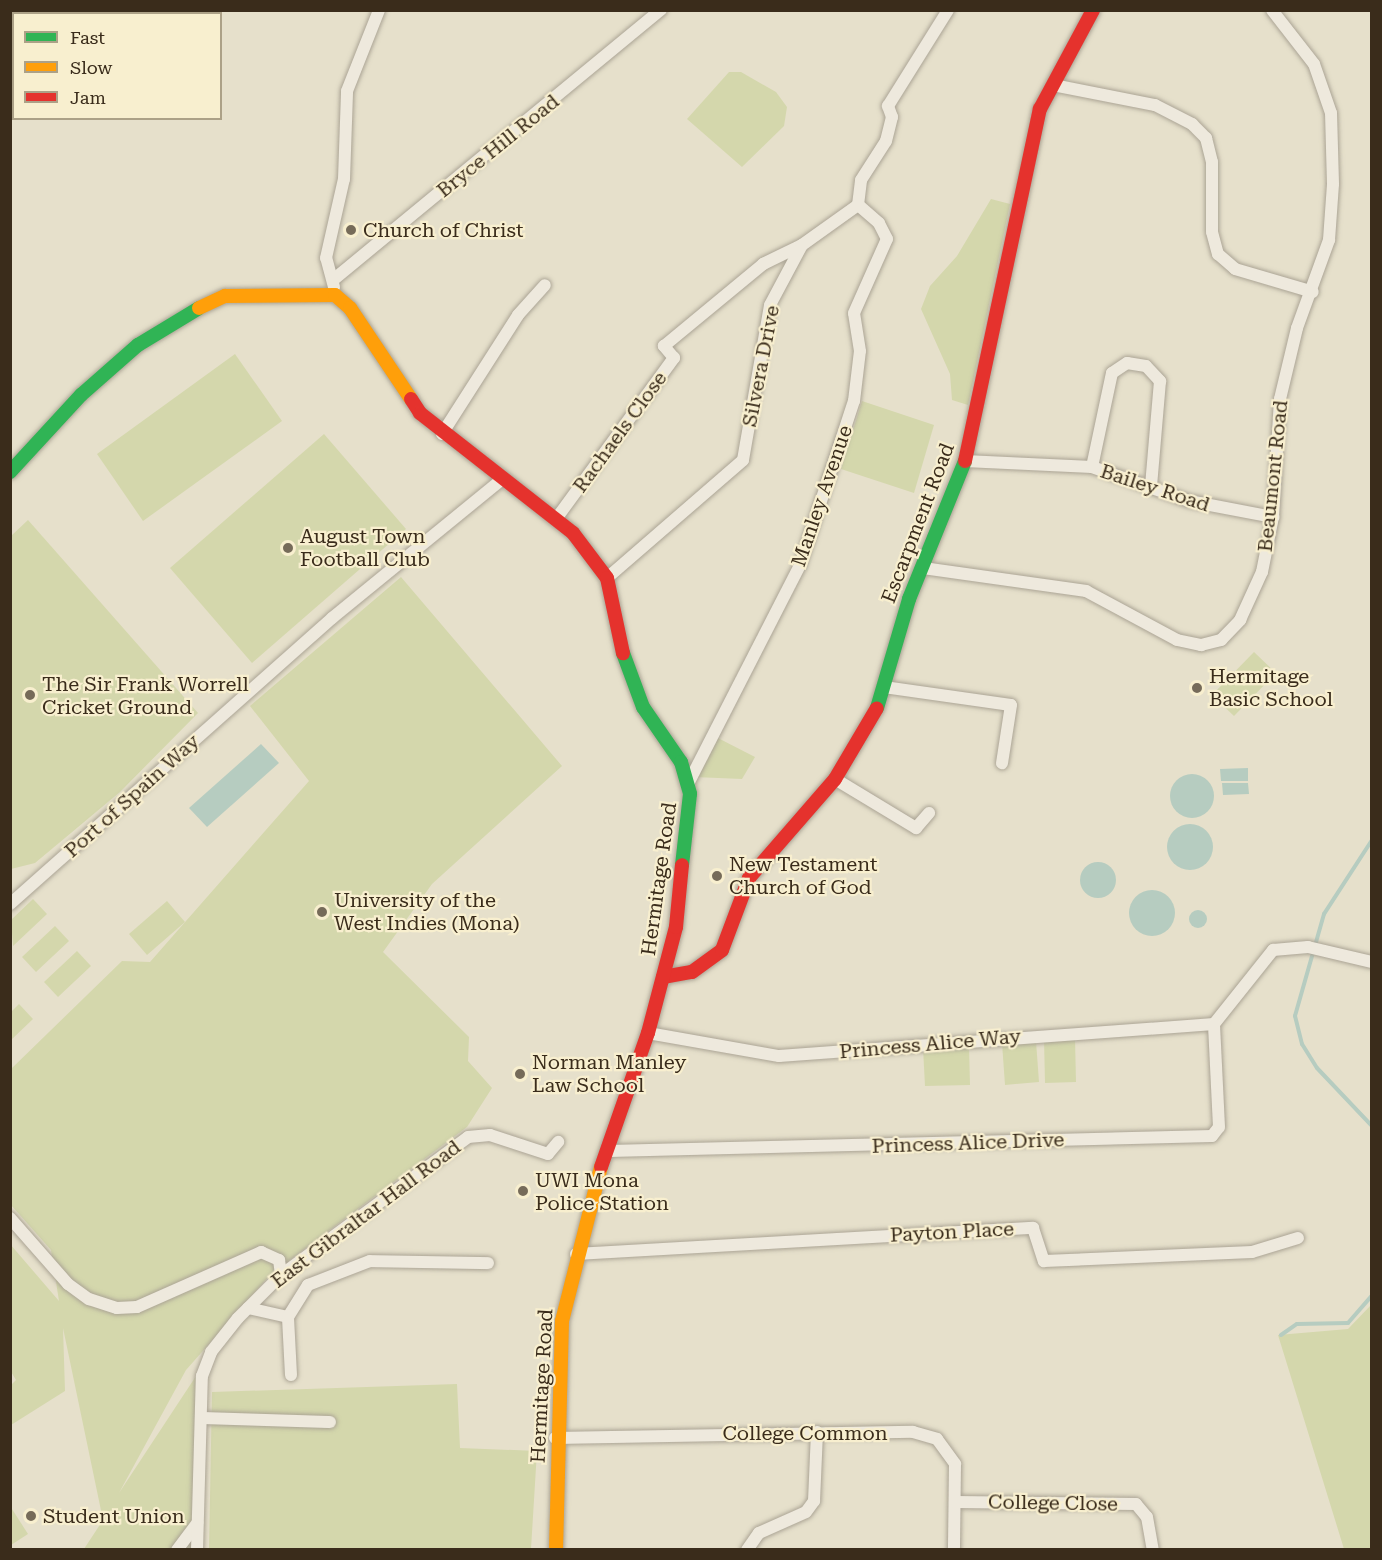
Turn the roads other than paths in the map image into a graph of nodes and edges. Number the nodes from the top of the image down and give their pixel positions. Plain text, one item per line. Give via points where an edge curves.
1 (379, 10) edge
2 (661, 10) edge
3 (948, 10) edge
4 (1093, 10) edge
5 (1272, 10) edge
6 (1053, 86) junction
7 (858, 205) junction
8 (802, 245) junction
9 (333, 280) junction
10 (545, 285) dead end
11 (1313, 292) junction
12 (335, 295) junction
13 (442, 434) junction
14 (965, 461) junction
15 (1092, 467) junction
16 (10, 472) edge
17 (501, 480) junction
18 (1151, 486) junction
19 (1273, 517) junction
20 (556, 519) junction
21 (923, 568) junction
22 (607, 578) junction
23 (884, 687) junction
24 (1002, 763) dead end
25 (835, 779) junction
26 (689, 782) junction
27 (929, 813) dead end
28 (10, 904) edge
29 (1371, 962) edge
30 (663, 977) junction
31 (1214, 1024) junction
32 (648, 1033) junction
33 (558, 1142) dead end
34 (609, 1151) junction
35 (10, 1218) edge
36 (1298, 1238) dead end
37 (576, 1254) junction
38 (488, 1263) dead end
39 (281, 1275) junction
40 (248, 1308) junction
41 (288, 1317) junction
42 (291, 1375) dead end
43 (201, 1418) junction
44 (330, 1422) dead end
45 (817, 1432) junction
46 (555, 1438) junction
47 (956, 1502) junction
48 (197, 1523) junction
49 (177, 1550) edge
50 (197, 1550) edge
51 (556, 1550) edge
52 (747, 1550) edge
53 (954, 1550) edge
54 (1153, 1550) edge

1 - 9 street via 347,91 344,179 326,258
2 - 9 street, Bryce Hill Road
3 - 7 street via 888,106 892,117 886,141 861,180
4 - 6 street, Escarpment Road
5 - 11 street, Beaumont Road via 1314,64 1331,113 1329,240
6 - 11 street via 1155,105 1192,124 1206,138 1212,162 1212,232 1218,254 1235,269
6 - 14 street, Escarpment Road via 1040,109 1025,170
7 - 8 street, Silvera Drive
7 - 26 street, Manley Avenue via 879,223 887,239 854,313 860,351 854,401 800,565
8 - 20 street, Rachaels Close via 763,264 664,346 674,358
8 - 22 street, Silvera Drive via 771,305 743,460
9 - 12 street
10 - 13 street via 518,315
11 - 19 street, Beaumont Road via 1297,328 1280,399
12 - 13 street, Hermitage Road via 350,308 420,413
12 - 16 street via 225,296 182,316 138,345 81,395
13 - 17 street, Hermitage Road
14 - 15 street, Bailey Road
14 - 21 street, Escarpment Road
15 - 18 street, Bailey Road
15 - 18 street via 1112,373 1127,363 1146,366 1160,381
17 - 20 street, Hermitage Road
17 - 28 street, Port of Spain Way via 332,618
18 - 19 street, Bailey Road via 1228,510
19 - 21 street, Beaumont Road via 1262,572 1240,620 1221,640 1201,645 1177,640 1086,591
20 - 22 street, Hermitage Road
21 - 23 street, Escarpment Road
22 - 26 street, Hermitage Road via 625,660 643,707
23 - 24 street via 1011,705
23 - 25 street, Escarpment Road via 873,721
25 - 27 street via 916,828
25 - 30 street, Escarpment Road via 748,878 722,950 692,972
26 - 30 street, Hermitage Road via 676,927
29 - 31 street via 1314,948 1273,950 1263,957
30 - 32 street, Hermitage Road
31 - 32 street, Princess Alice Way via 779,1056
31 - 34 street, Princess Alice Drive via 1219,1127 1212,1136
32 - 34 street, Hermitage Road
33 - 39 street, East Gibraltar Hall Road via 549,1154 490,1135 468,1137
34 - 37 street, Hermitage Road
35 - 39 street via 68,1284 89,1299 117,1308 137,1307 261,1252 279,1260
36 - 37 street, Payton Place via 1252,1252 1044,1261 1033,1228
37 - 46 street, Hermitage Road via 562,1321
38 - 41 street via 370,1261 308,1285
39 - 40 street, East Gibraltar Hall Road
40 - 41 street
40 - 43 street, East Gibraltar Hall Road via 211,1352 202,1376
41 - 42 street
43 - 44 street
43 - 48 street, East Gibraltar Hall Road
45 - 46 street, College Common
45 - 47 street, College Common via 913,1432 937,1439 955,1464
45 - 52 street via 814,1502 806,1512 759,1533
46 - 51 street, Hermitage Road
47 - 53 street, College Common
47 - 54 street, College Close via 1136,1504 1147,1516
48 - 49 street
48 - 50 street, East Gibraltar Hall Road

